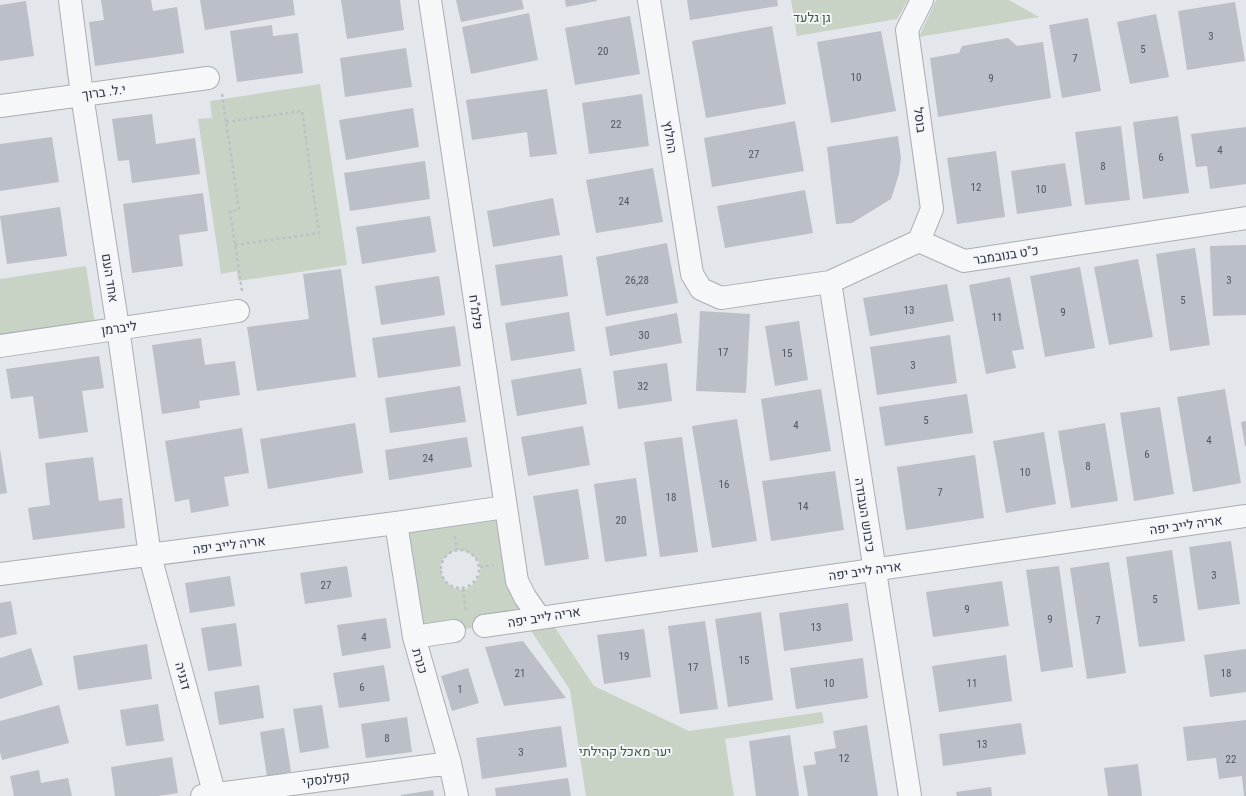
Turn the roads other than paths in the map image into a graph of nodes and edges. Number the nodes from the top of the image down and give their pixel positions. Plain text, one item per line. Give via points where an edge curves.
1 (70, 0) edge
2 (430, 0) edge
3 (649, 0) edge
4 (922, 0) edge
5 (208, 78) road end
6 (82, 95) junction
7 (0, 106) edge
8 (1246, 218) edge
9 (920, 241) junction
10 (830, 282) junction
11 (238, 312) road end
12 (118, 328) junction
13 (0, 346) edge
14 (505, 506) junction
15 (1246, 516) edge
16 (396, 524) junction
17 (150, 556) junction
18 (874, 570) junction
19 (0, 574) edge
20 (540, 618) junction
21 (414, 637) junction
22 (450, 763) junction
23 (211, 795) edge
24 (457, 796) edge
25 (910, 796) edge

1 - 6 street, אחד העם
2 - 14 street, פלמ"ח
3 - 10 street, החלוץ via 692,274 702,289 720,298
4 - 9 street, בוסל via 907,30 932,209
5 - 6 street, י.ל. ברוך
6 - 7 street, י.ל. ברוך
6 - 12 street, אחד העם
8 - 9 street, כ"ט בנובמבר via 964,261
9 - 10 street
10 - 18 street, כיבוש העבודה
11 - 12 street, ליברמן
12 - 13 street, ליברמן
12 - 17 street, אחד העם
14 - 16 street, אריה לייב יפה
14 - 20 street, פלמ"ח via 517,581 524,597
15 - 18 street, אריה לייב יפה
16 - 17 street, אריה לייב יפה
16 - 21 street, כנרת
17 - 19 street, אריה לייב יפה
17 - 23 street, דגניה
18 - 20 street, אריה לייב יפה
18 - 25 street, כיבוש העבודה
20 - 21 street, אריה לייב יפה via 468,624
21 - 22 street, כנרת
22 - 23 street, קפלנסקי
22 - 24 street, כנרת

